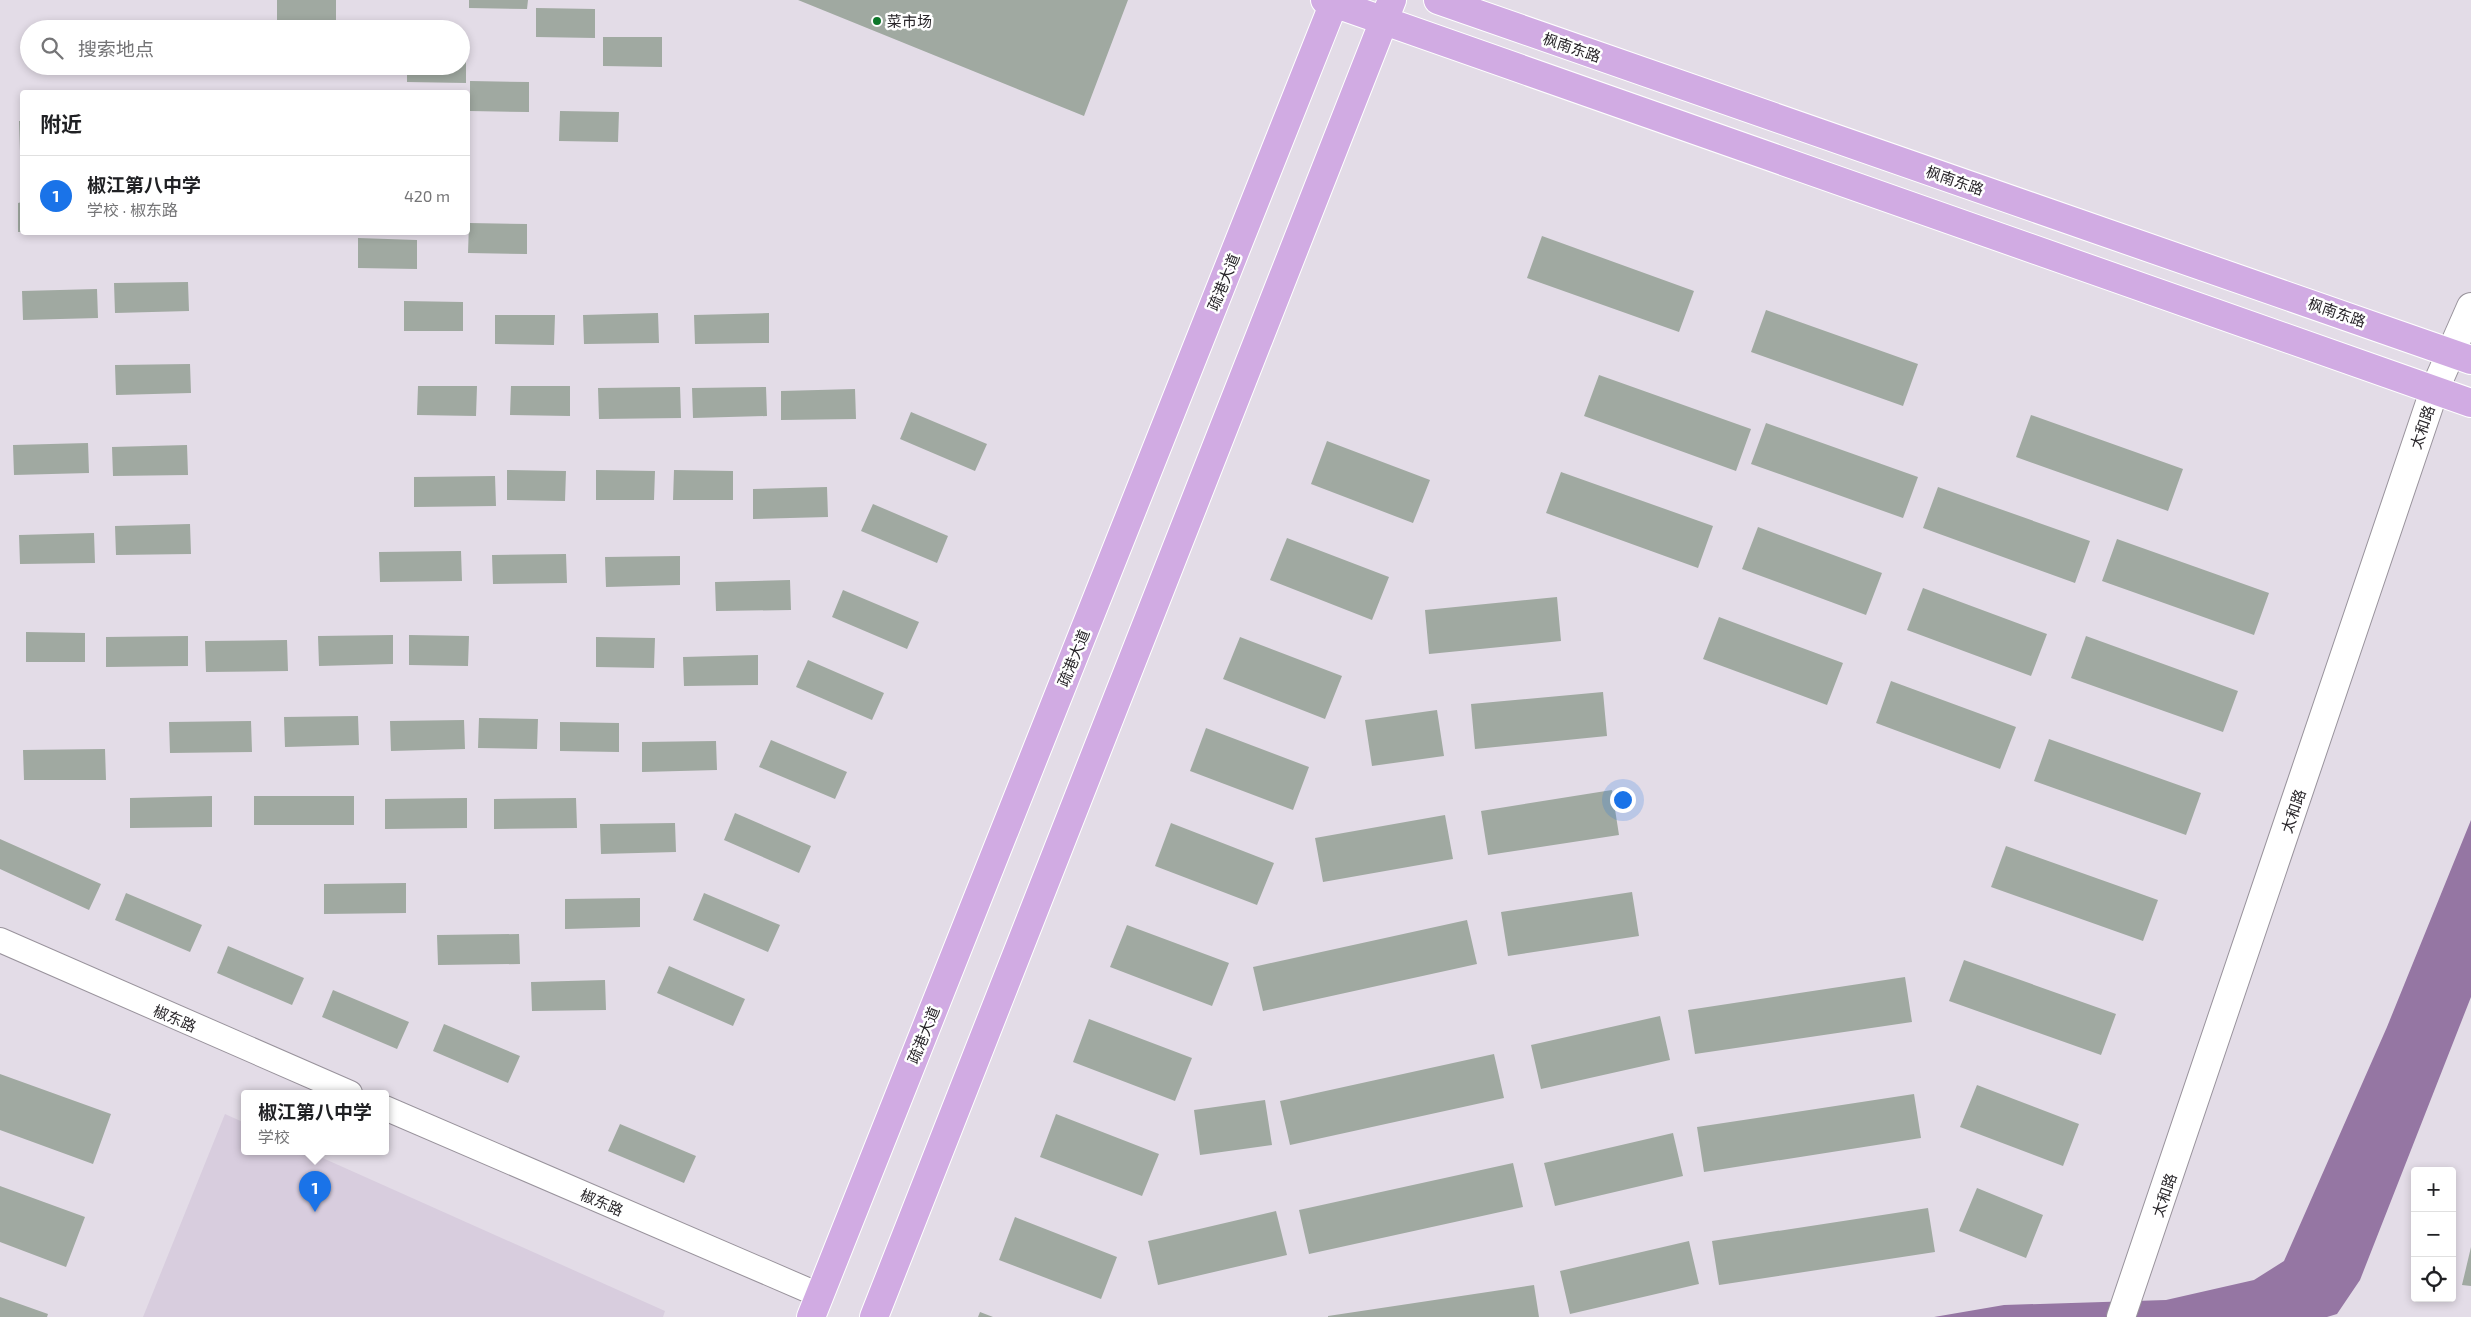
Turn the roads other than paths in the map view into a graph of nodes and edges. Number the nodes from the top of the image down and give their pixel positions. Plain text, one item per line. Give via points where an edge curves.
1 (1438, 0) edge
2 (1332, 1) edge
3 (1387, 10) edge
4 (2471, 307) edge
5 (2461, 356) edge
6 (2434, 391) junction
7 (2471, 403) edge
8 (0, 940) edge
9 (343, 1090) edge
10 (389, 1110) edge
11 (815, 1306) edge
12 (874, 1317) edge
13 (2121, 1317) edge

1 - 5 main road, 枫南东路
2 - 3 main road
2 - 11 main road, 疏港大道
3 - 6 main road
3 - 12 main road
4 - 5 street, 太和路
5 - 6 street, 太和路
6 - 7 main road
6 - 13 street, 太和路
8 - 9 street, 椒东路
10 - 11 street, 椒东路

